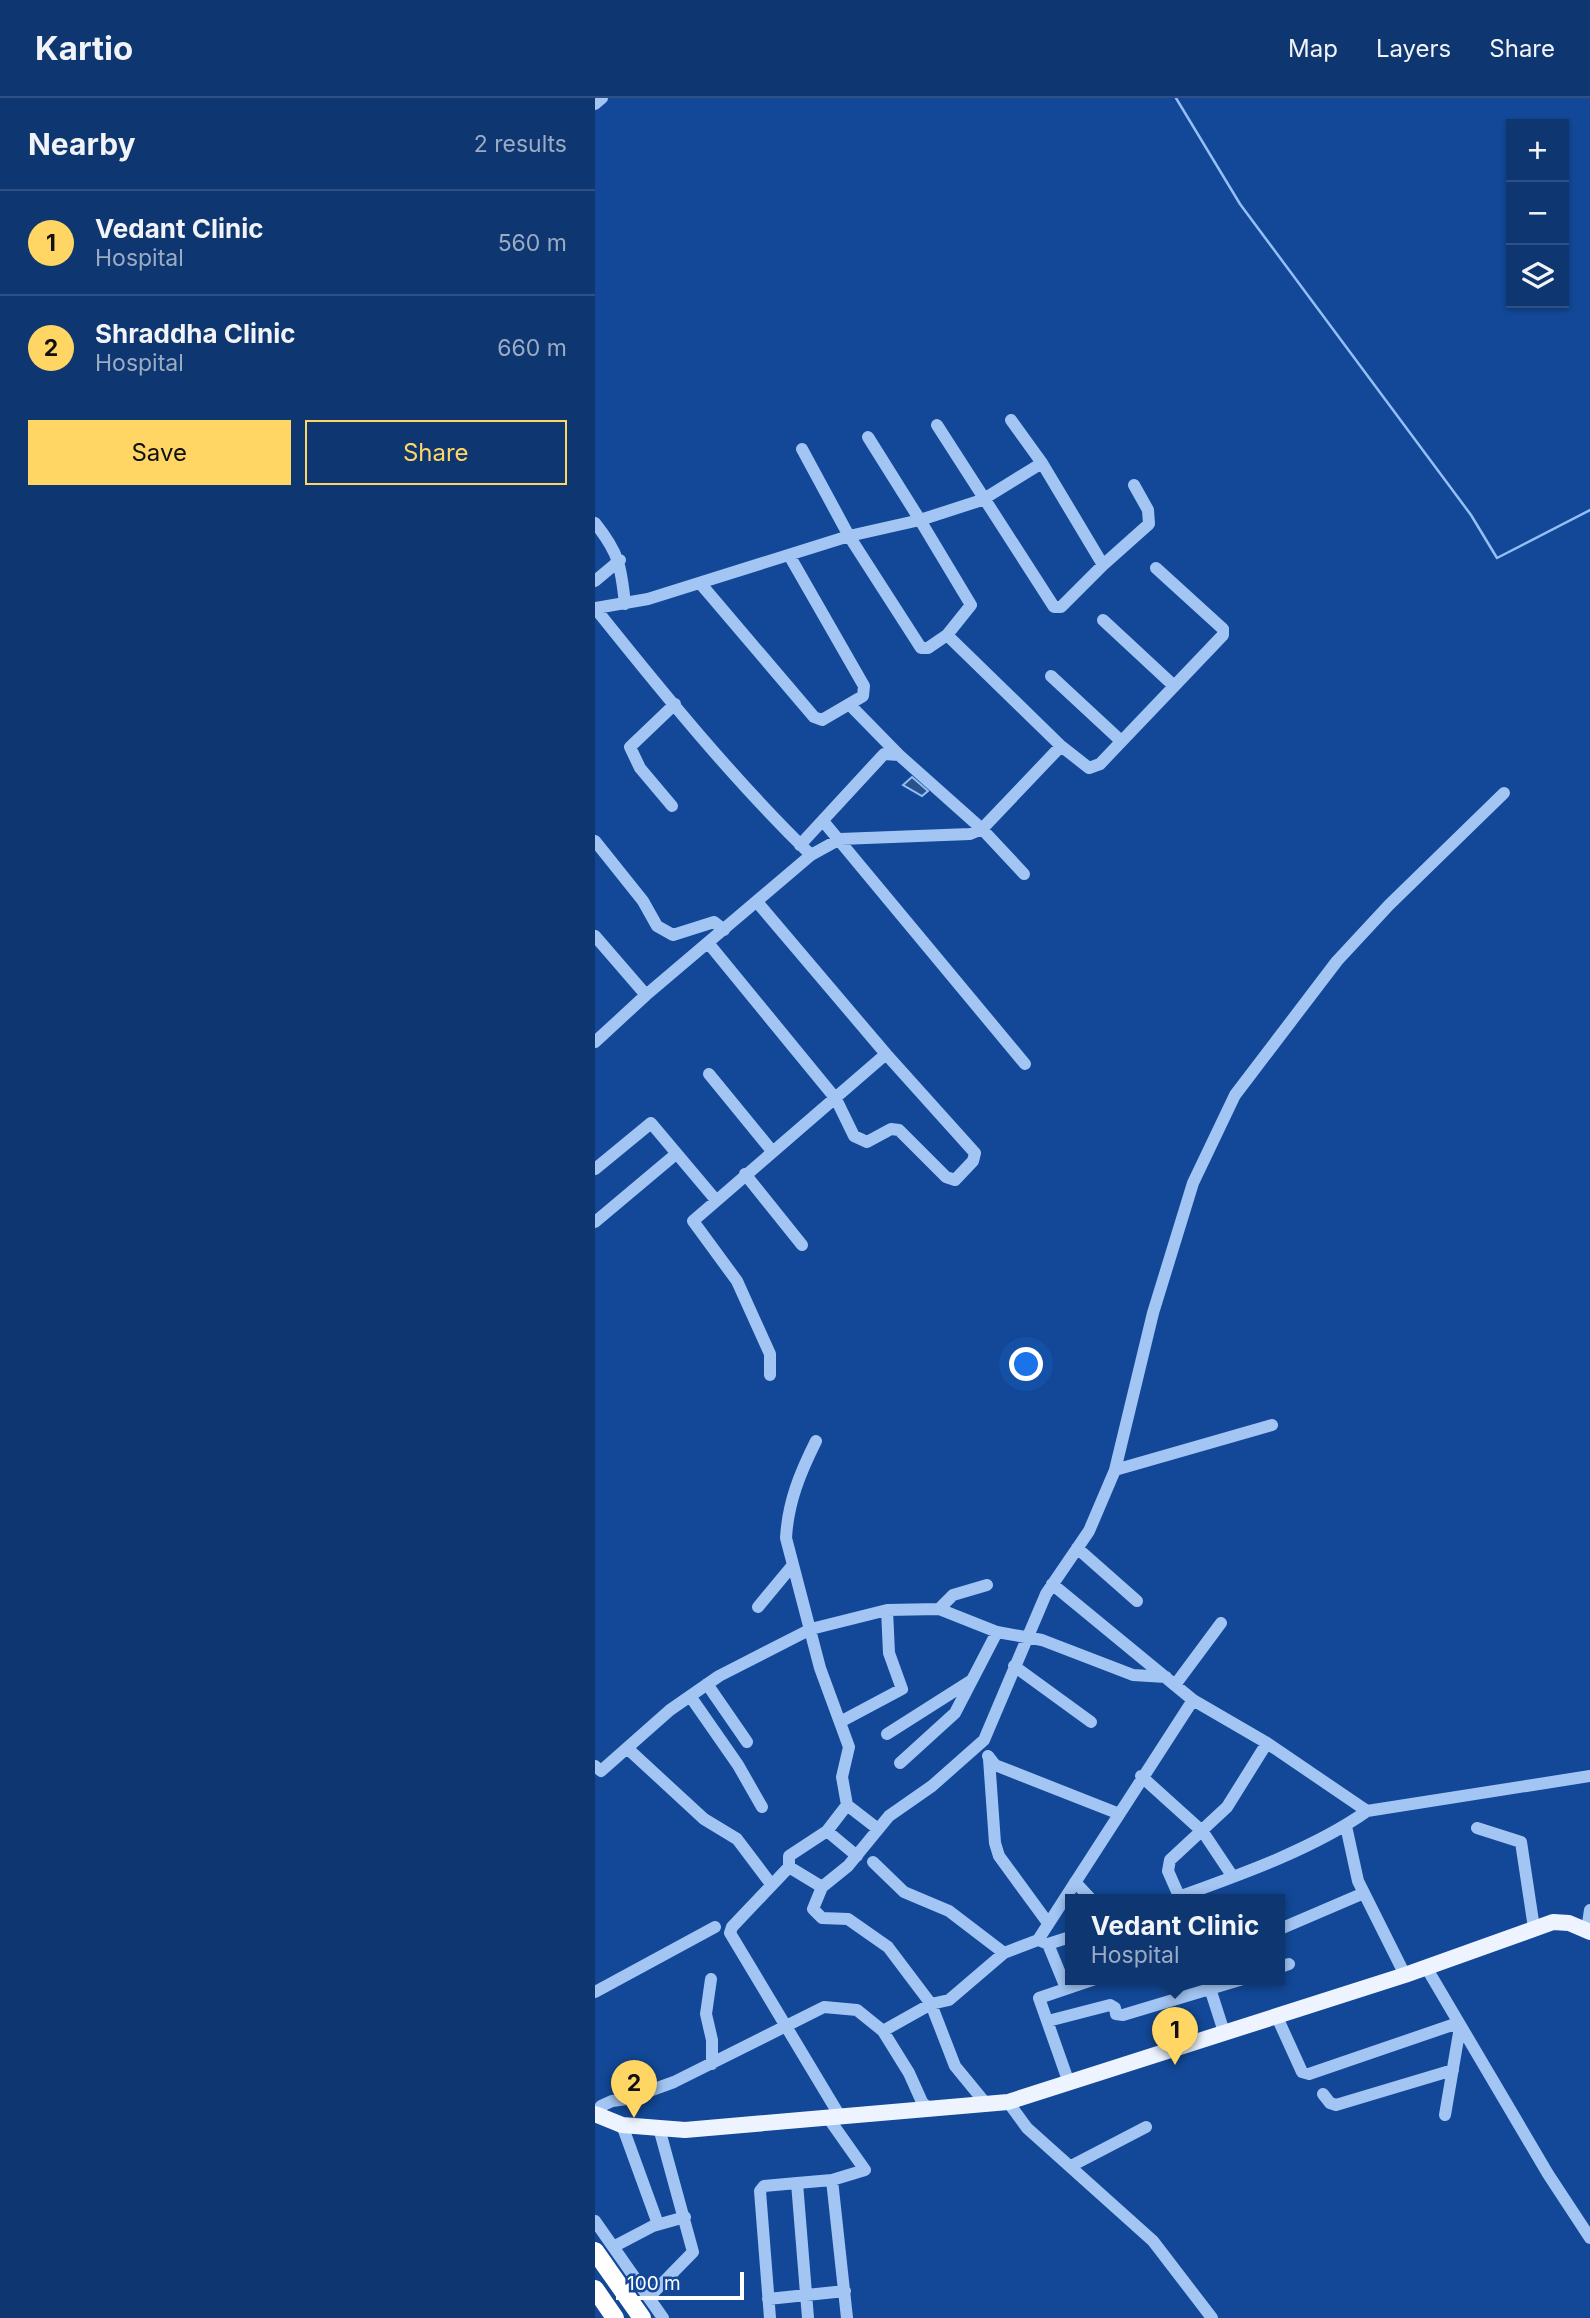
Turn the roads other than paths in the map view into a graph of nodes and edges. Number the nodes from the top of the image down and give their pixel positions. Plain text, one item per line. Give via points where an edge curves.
1 (602, 98) edge
2 (595, 104) edge
3 (1011, 420) dead end
4 (937, 425) dead end
5 (867, 437) dead end
6 (802, 449) dead end
7 (1042, 463) junction
8 (1134, 485) dead end
9 (982, 500) junction
10 (920, 520) junction
11 (595, 523) edge
12 (849, 536) junction
13 (789, 555) junction
14 (621, 560) junction
15 (1103, 565) junction
16 (1156, 568) dead end
17 (595, 581) edge
18 (700, 583) junction
19 (629, 603) junction
20 (595, 608) edge
21 (1103, 620) dead end
22 (947, 635) junction
23 (1051, 676) dead end
24 (1173, 685) junction
25 (675, 704) junction
26 (849, 704) junction
27 (1120, 740) junction
28 (1061, 746) junction
29 (899, 755) junction
30 (1504, 793) dead end
31 (672, 806) dead end
32 (823, 821) junction
33 (982, 829) junction
34 (840, 839) junction
35 (595, 841) edge
36 (800, 845) junction
37 (811, 855) junction
38 (1024, 874) dead end
39 (757, 902) junction
40 (724, 930) junction
41 (595, 936) edge
42 (709, 944) junction
43 (646, 995) junction
44 (596, 1038) edge
45 (886, 1054) junction
46 (1025, 1064) dead end
47 (709, 1074) dead end
48 (836, 1099) junction
49 (772, 1151) junction
50 (676, 1154) junction
51 (595, 1169) edge
52 (745, 1174) junction
53 (715, 1199) junction
54 (595, 1222) edge
55 (802, 1245) dead end
56 (770, 1375) dead end
57 (1272, 1425) dead end
58 (816, 1441) dead end
59 (1115, 1470) junction
60 (1077, 1548) junction
61 (792, 1566) junction
62 (1052, 1584) junction
63 (987, 1585) dead end
64 (1137, 1601) dead end
65 (758, 1607) dead end
66 (939, 1609) junction
67 (887, 1610) junction
68 (1221, 1623) dead end
69 (811, 1629) junction
70 (997, 1632) junction
71 (1026, 1637) junction
72 (1014, 1666) junction
73 (973, 1680) junction
74 (1170, 1681) junction
75 (707, 1684) junction
76 (690, 1696) junction
77 (1193, 1700) junction
78 (840, 1722) junction
79 (1091, 1722) dead end
80 (887, 1734) dead end
81 (984, 1740) junction
82 (747, 1742) dead end
83 (1267, 1743) junction
84 (627, 1748) junction
85 (989, 1759) junction
86 (900, 1763) dead end
87 (597, 1773) edge
88 (1141, 1776) junction
89 (1590, 1776) edge
90 (847, 1805) junction
91 (762, 1807) dead end
92 (1367, 1811) junction
93 (1117, 1814) junction
94 (1346, 1826) junction
95 (1477, 1828) dead end
96 (878, 1829) junction
97 (827, 1831) junction
98 (1203, 1832) junction
99 (857, 1856) junction
100 (873, 1862) dead end
101 (789, 1867) junction
102 (1233, 1877) junction
103 (1075, 1882) junction
104 (771, 1884) junction
105 (822, 1887) junction
106 (1364, 1893) junction
107 (1067, 1894) edge
108 (1086, 1894) edge
109 (1178, 1894) edge
110 (1187, 1894) edge
111 (1065, 1897) edge
112 (1590, 1910) edge
113 (1048, 1923) junction
114 (715, 1927) dead end
115 (1285, 1927) edge
116 (1534, 1928) junction
117 (1588, 1931) edge
118 (1065, 1938) edge
119 (1043, 1942) junction
120 (1004, 1954) junction
121 (1426, 1967) junction
122 (1405, 1975) junction
123 (711, 1979) dead end
124 (1076, 1985) edge
125 (1205, 1985) edge
126 (1208, 1985) edge
127 (1066, 1988) junction
128 (595, 1992) edge
129 (931, 2004) junction
130 (1277, 2017) junction
131 (1048, 2021) junction
132 (786, 2025) junction
133 (1459, 2025) junction
134 (883, 2031) junction
135 (1224, 2032) junction
136 (712, 2064) junction
137 (1453, 2070) junction
138 (1069, 2083) junction
139 (1323, 2094) dead end
140 (1008, 2102) junction
141 (988, 2105) junction
142 (930, 2110) junction
143 (595, 2114) edge
144 (1445, 2115) dead end
145 (835, 2118) junction
146 (622, 2125) junction
147 (659, 2127) junction
148 (1146, 2127) dead end
149 (1072, 2166) junction
150 (832, 2180) junction
151 (797, 2183) junction
152 (685, 2217) junction
153 (595, 2221) edge
154 (658, 2224) junction
155 (1590, 2238) edge
156 (613, 2247) junction
157 (595, 2251) edge
158 (595, 2288) edge
159 (845, 2291) junction
160 (805, 2295) junction
161 (649, 2297) junction
162 (768, 2299) junction
163 (615, 2318) edge
164 (642, 2318) edge
165 (663, 2318) edge
166 (770, 2318) edge
167 (808, 2318) edge
168 (847, 2318) edge
169 (1212, 2318) edge

1 - 2 street
3 - 7 street
4 - 9 street
5 - 10 street
6 - 12 street
7 - 9 street
7 - 15 street
8 - 15 street via 1148,510 1149,524
9 - 10 street
9 - 15 street via 1054,607 1061,607
10 - 12 street
10 - 22 street via 971,605
11 - 14 street
12 - 13 street
12 - 22 street via 921,648
13 - 18 street
13 - 26 street via 862,678 863,696
14 - 17 street
14 - 19 street
16 - 24 street via 1223,629 1219,641
18 - 19 street
18 - 26 street via 814,718 822,720
19 - 20 street
20 - 25 street
21 - 24 street
22 - 28 street
23 - 27 street
24 - 27 street
25 - 31 street via 630,747 640,768
25 - 36 street
26 - 29 street
27 - 28 street via 1094,768
28 - 33 street
29 - 32 street via 884,754
29 - 33 street
30 - 59 street via 1337,961 1235,1095 1193,1183 1153,1313
32 - 34 street
32 - 36 street
33 - 34 street via 969,834
33 - 38 street
34 - 37 street
34 - 46 street
35 - 40 street via 657,926 681,935 714,922
36 - 37 street
37 - 39 street
39 - 40 street
39 - 45 street
40 - 42 street
41 - 43 street
42 - 43 street
42 - 48 street
43 - 44 street
45 - 48 street
45 - 48 street via 975,1153 955,1180 946,1177 899,1130 891,1129 867,1142 854,1136
47 - 49 street
48 - 49 street
49 - 52 street
50 - 51 street via 651,1123
50 - 53 street
50 - 54 street
52 - 53 street
52 - 55 street
53 - 56 street via 696,1216 694,1227 737,1280 770,1354
57 - 59 street
58 - 61 street via 787,1517
59 - 60 street
60 - 62 street
60 - 64 street
61 - 65 street
61 - 69 street
62 - 71 street
62 - 74 street
63 - 66 street via 953,1595
66 - 67 street
66 - 70 street
67 - 69 street
67 - 78 street via 889,1653 902,1689
68 - 74 street
69 - 75 street
69 - 78 street
70 - 71 street
70 - 73 street
71 - 72 street
71 - 74 street via 1133,1675
72 - 79 street
72 - 81 street
73 - 80 street
73 - 86 street via 948,1721
74 - 77 street
75 - 76 street
75 - 82 street
76 - 84 street
76 - 91 street
77 - 83 street
77 - 88 street
78 - 90 street via 849,1747 842,1777
81 - 85 street
81 - 96 street
83 - 92 street
83 - 98 street via 1234,1798
84 - 87 street
84 - 104 street via 704,1819 737,1839
85 - 93 street
85 - 113 street via 999,1856
88 - 93 street
88 - 98 street
89 - 92 street
90 - 96 street
90 - 97 street
92 - 94 street
93 - 103 street
94 - 102 street
94 - 106 street
95 - 116 street via 1521,1842
96 - 99 street
97 - 99 street
97 - 101 street via 789,1856
98 - 102 street
98 - 109 street via 1167,1866
99 - 105 street
100 - 120 street via 904,1892 949,1911
101 - 104 street
101 - 105 street
102 - 110 street
103 - 107 street
103 - 108 street
104 - 132 street via 730,1933
105 - 129 street via 812,1907 820,1917 848,1919 884,1943
106 - 115 street
106 - 122 street
111 - 113 street
112 - 117 street
113 - 119 street
114 - 128 street
116 - 117 main road via 1553,1922
116 - 121 main road
118 - 119 street
119 - 120 street
119 - 127 street
120 - 129 street via 949,2000
121 - 122 main road
121 - 133 street
122 - 130 main road
123 - 136 street via 706,2014
124 - 127 street
125 - 131 street via 1123,2015 1110,2006
126 - 135 street
127 - 131 street via 1039,1998
129 - 134 street
129 - 141 street via 955,2067
130 - 133 street via 1295,2062 1309,2074
130 - 135 main road
131 - 138 street
132 - 134 street via 824,2007 846,2007 862,2013
132 - 136 street
132 - 145 street
133 - 137 street
133 - 155 street
134 - 142 street
135 - 138 main road
136 - 143 street via 674,2082 612,2101
137 - 139 street via 1336,2105
137 - 144 street
138 - 140 main road
140 - 141 main road
140 - 149 street via 1027,2128
141 - 142 main road
142 - 145 main road
143 - 146 main road
145 - 147 main road via 685,2130
145 - 150 street via 865,2170
146 - 147 main road
146 - 154 street
147 - 152 street
148 - 149 street
149 - 169 street via 1153,2241
150 - 151 street
150 - 159 street
151 - 160 street
151 - 162 street via 764,2186 760,2191
152 - 154 street
152 - 161 street via 693,2252
153 - 156 street
154 - 156 street
156 - 161 street
157 - 164 highway
158 - 163 highway
159 - 160 street
159 - 168 street
160 - 162 street
160 - 167 street
161 - 165 street
162 - 166 street

